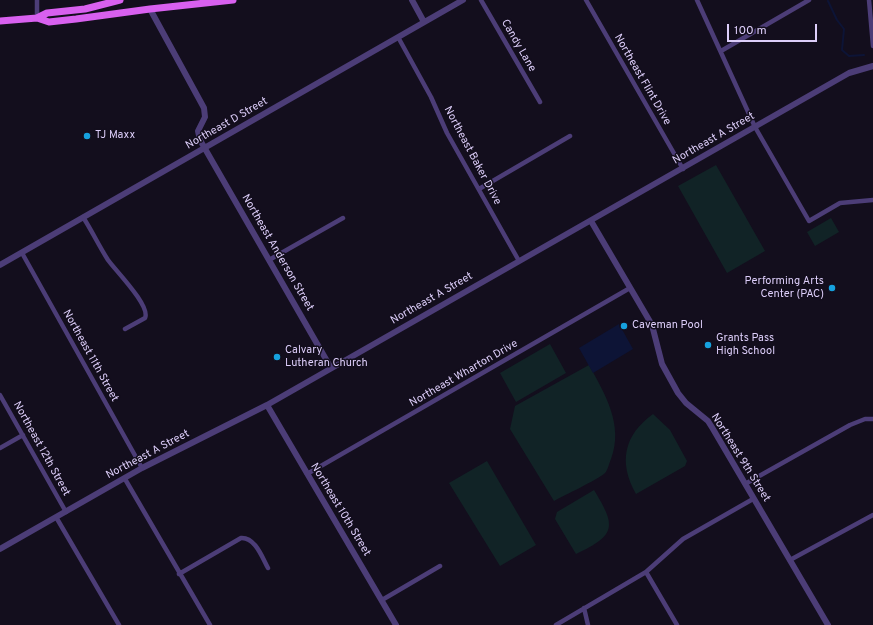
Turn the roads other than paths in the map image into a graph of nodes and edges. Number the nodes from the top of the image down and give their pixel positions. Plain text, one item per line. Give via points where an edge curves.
1 (37, 0) edge
2 (120, 0) edge
3 (233, 0) edge
4 (412, 0) edge
5 (463, 0) edge
6 (481, 0) edge
7 (586, 0) edge
8 (697, 0) edge
9 (809, 0) edge
10 (868, 0) edge
11 (150, 9) junction
12 (37, 18) junction
13 (0, 21) edge
14 (424, 22) junction
15 (398, 37) junction
16 (873, 46) edge
17 (721, 51) junction
18 (873, 66) edge
19 (540, 102) dead end
20 (755, 127) junction
21 (570, 136) dead end
22 (205, 148) junction
23 (683, 169) junction
24 (478, 188) junction
25 (873, 200) edge
26 (84, 217) junction
27 (343, 218) dead end
28 (591, 221) junction
29 (22, 253) junction
30 (270, 260) junction
31 (519, 261) junction
32 (0, 265) edge
33 (630, 288) junction
34 (125, 329) dead end
35 (331, 368) junction
36 (0, 395) edge
37 (267, 405) junction
38 (873, 419) edge
39 (23, 435) junction
40 (0, 448) edge
41 (142, 468) junction
42 (307, 474) junction
43 (125, 479) junction
44 (745, 484) junction
45 (753, 498) junction
46 (66, 512) junction
47 (873, 515) edge
48 (56, 517) junction
49 (0, 549) edge
50 (790, 560) junction
51 (440, 566) dead end
52 (268, 568) dead end
53 (646, 572) junction
54 (179, 574) junction
55 (382, 600) junction
56 (584, 608) junction
57 (119, 625) edge
58 (210, 625) edge
59 (396, 625) edge
60 (556, 625) edge
61 (588, 625) edge
62 (677, 625) edge
63 (828, 625) edge

1 - 12 street
2 - 12 main road via 85,9 47,13
3 - 11 main road
4 - 14 street
5 - 14 street, Northeast D Street
6 - 19 street, Candy Lane
7 - 23 street, Northeast Flint Drive
8 - 17 street
9 - 17 street
10 - 16 street
11 - 12 main road via 49,22
11 - 22 street, Northeast Anderson Street via 204,108 206,117 198,131
12 - 13 main road
14 - 15 street, Northeast D Street
15 - 22 street, Northeast D Street
15 - 24 street, Northeast Baker Drive via 426,87 447,134
17 - 20 street
18 - 20 street, Northeast A Street via 849,73
20 - 23 street, Northeast A Street
20 - 25 street via 808,221 840,203
21 - 24 street
22 - 26 street, Northeast D Street
22 - 30 street, Northeast Anderson Street
23 - 28 street, Northeast A Street
24 - 31 street, Northeast Baker Drive
26 - 29 street, Northeast D Street
26 - 34 street via 108,259 130,285 146,312 145,318
27 - 30 street
28 - 31 street, Northeast A Street
28 - 33 street, Northeast 9th Street
29 - 32 street, Northeast D Street
29 - 41 street, Northeast 11th Street
30 - 35 street, Northeast Anderson Street
31 - 35 street, Northeast A Street
33 - 42 street, Northeast Wharton Drive
33 - 44 street, Northeast 9th Street via 652,324 661,361 678,393 708,422
35 - 37 street, Northeast A Street
36 - 39 street, Northeast 12th Street
37 - 41 street, Northeast A Street
37 - 42 street, Northeast 10th Street
38 - 44 street via 854,423
39 - 40 street
39 - 46 street, Northeast 12th Street
41 - 43 street, Northeast A Street
42 - 55 street, Northeast 10th Street
43 - 46 street, Northeast A Street
43 - 54 street
44 - 45 street, Northeast 9th Street
45 - 50 street, Northeast 9th Street
45 - 53 street via 675,544
46 - 48 street, Northeast A Street
47 - 50 street
48 - 49 street, Northeast A Street
48 - 57 street
50 - 63 street, Northeast 9th Street
51 - 55 street
52 - 54 street via 252,541 241,538
53 - 56 street
53 - 62 street
54 - 58 street
55 - 59 street, Northeast 10th Street
56 - 60 street
56 - 61 street

